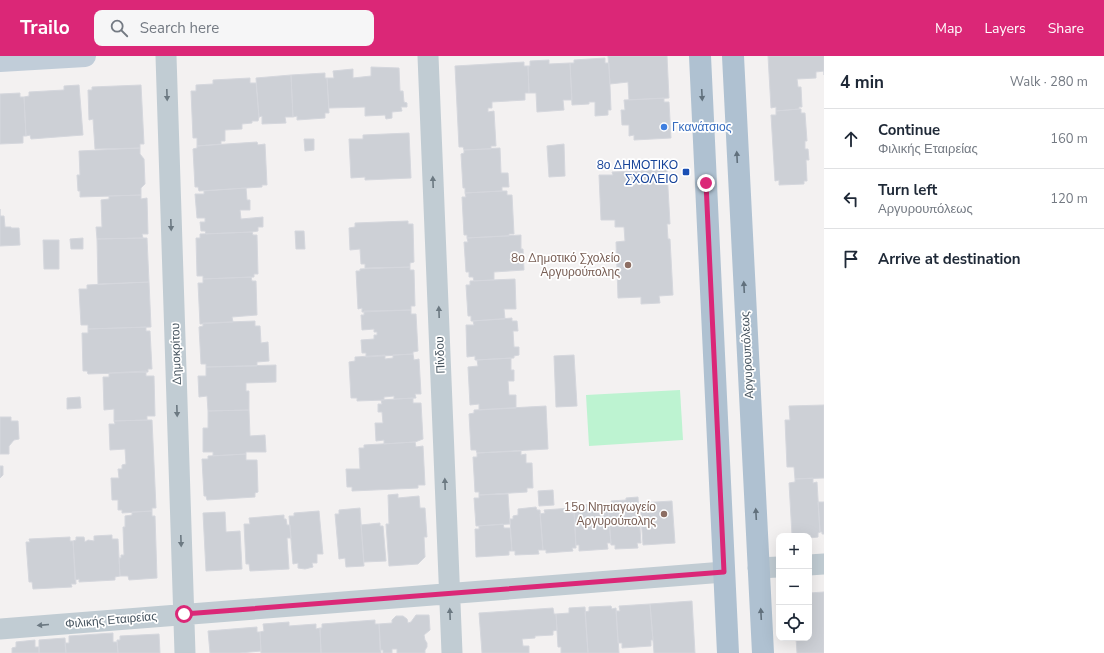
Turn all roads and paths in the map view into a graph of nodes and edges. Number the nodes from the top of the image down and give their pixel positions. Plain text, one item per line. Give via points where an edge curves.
1 (85, 56) edge
2 (166, 56) edge
3 (428, 56) edge
4 (700, 56) edge
5 (733, 56) edge
6 (0, 61) edge
7 (824, 564) edge
8 (812, 565) edge
9 (769, 567) edge
10 (724, 572) junction
11 (450, 593) junction
12 (184, 614) junction
13 (0, 629) edge
14 (185, 653) edge
15 (452, 653) edge
16 (728, 653) edge
17 (763, 653) edge

1 - 6 street
2 -> 12 street, Δημοκρίτου
11 -> 3 street, Πίνδου
4 -> 10 main road
9 -> 5 main road, Αργυρουπόλεως
7 - 8 street
17 -> 9 main road, Αργυρουπόλεως
10 - 11 street, Φιλικής Εταιρείας
10 - 16 main road
11 - 12 street, Φιλικής Εταιρείας
15 -> 11 street, Πίνδου
12 -> 13 street, Φιλικής Εταιρείας
12 - 14 street, Δημοκρίτου

